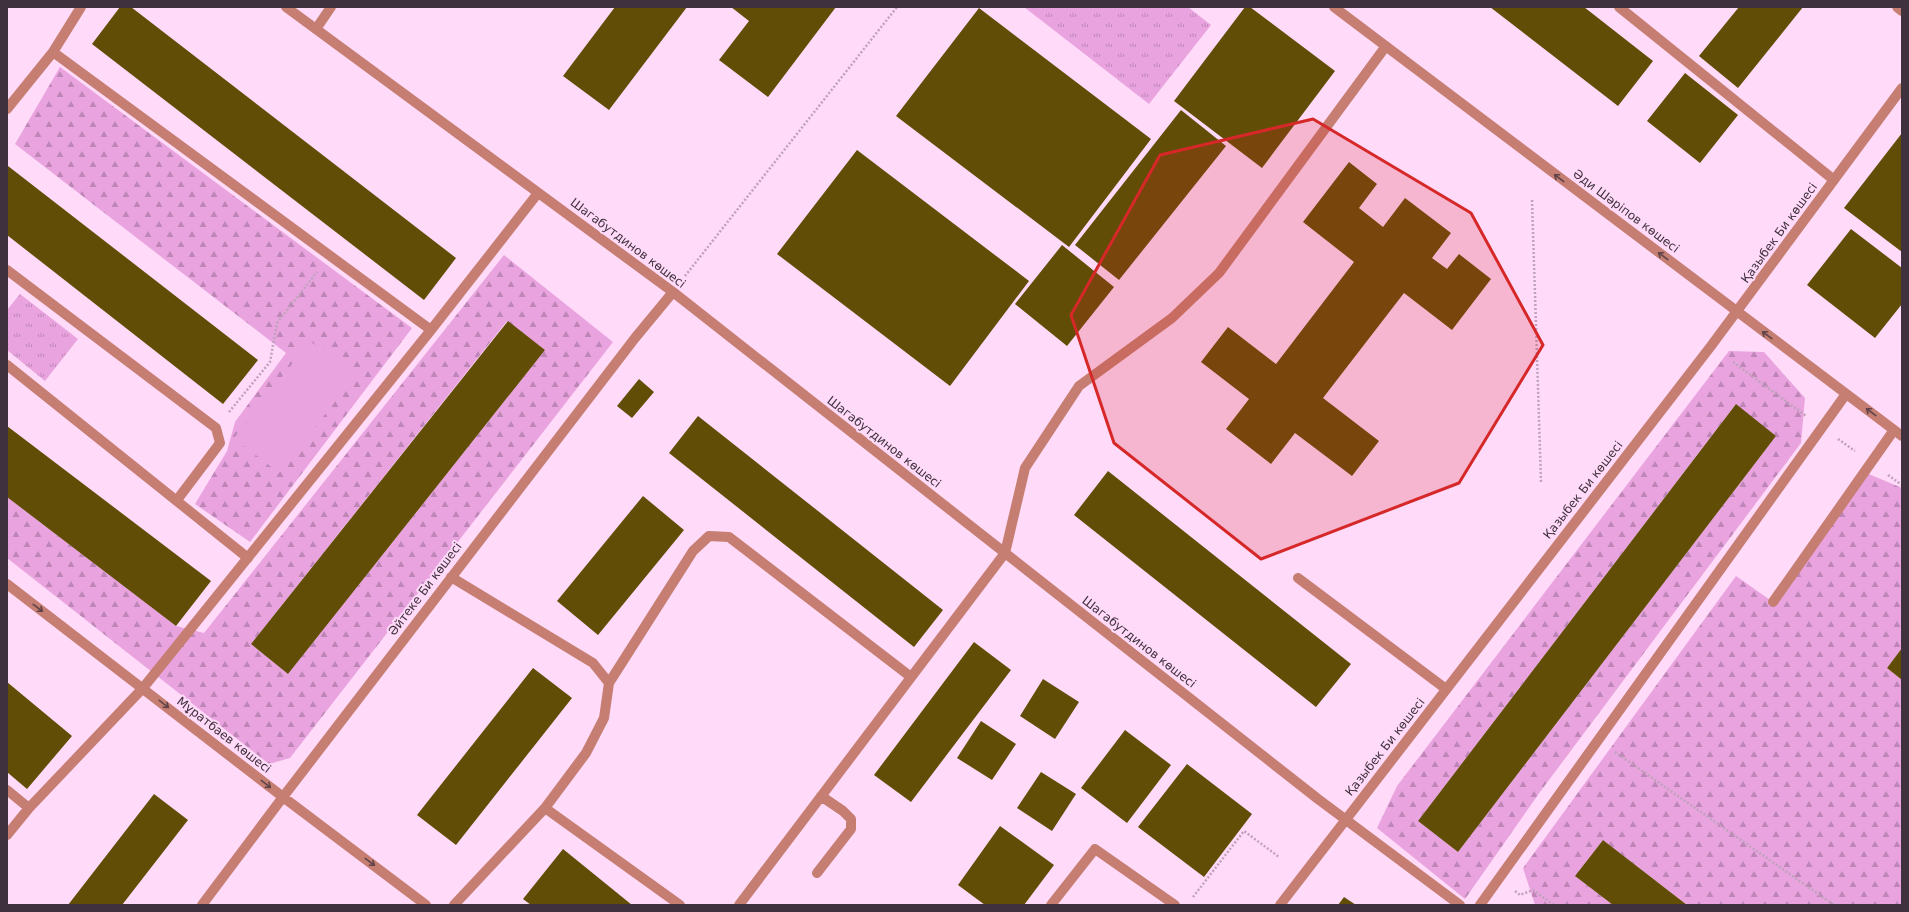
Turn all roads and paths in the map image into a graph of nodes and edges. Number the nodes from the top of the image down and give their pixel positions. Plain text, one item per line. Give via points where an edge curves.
1 (81, 7) edge
2 (286, 7) edge
3 (331, 7) edge
4 (898, 7) edge
5 (1334, 7) edge
6 (1619, 7) edge
7 (1897, 7) edge
8 (1902, 11) edge
9 (316, 29) junction
10 (1386, 46) junction
11 (53, 52) junction
12 (1902, 88) edge
13 (7, 109) edge
14 (1834, 180) junction
15 (538, 193) junction
16 (1532, 200) dead end
17 (330, 255) junction
18 (7, 270) edge
19 (673, 292) junction
20 (1737, 312) junction
21 (431, 330) junction
22 (7, 364) edge
23 (1846, 394) junction
24 (216, 428) junction
25 (1898, 433) edge
26 (1541, 482) dead end
27 (177, 500) junction
28 (1005, 553) junction
29 (248, 558) junction
30 (451, 577) junction
31 (1298, 578) dead end
32 (7, 584) edge
33 (1773, 602) dead end
34 (911, 677) junction
35 (609, 683) junction
36 (143, 688) junction
37 (1446, 689) junction
38 (1598, 741) junction
39 (7, 790) edge
40 (821, 796) junction
41 (283, 797) junction
42 (29, 808) junction
43 (544, 808) junction
44 (1346, 819) junction
45 (7, 835) edge
46 (1280, 857) dead end
47 (817, 873) dead end
48 (1500, 878) junction
49 (1191, 899) dead end
50 (202, 905) edge
51 (426, 905) edge
52 (454, 905) edge
53 (680, 905) edge
54 (738, 905) edge
55 (1051, 905) edge
56 (1175, 905) edge
57 (1280, 905) edge
58 (1460, 905) edge
59 (1480, 905) edge
60 (1554, 905) edge
61 (1834, 905) edge

1 - 11 street
2 - 9 street, Шагабутдинов көшесі
3 - 9 street
4 - 19 path
5 - 10 street, Әди Шәріпов көшесі
6 - 14 street
7 - 8 street
9 - 15 street, Шагабутдинов көшесі
20 -> 10 street, Әди Шәріпов көшесі
10 - 28 street via 1219,273 1172,318 1078,386 1026,468
11 - 13 street
11 - 17 street
12 - 14 street, Қазыбек Би көшесі
14 - 20 street, Қазыбек Би көшесі
15 - 19 street, Шагабутдинов көшесі
15 - 21 street
16 - 26 path
17 - 21 street
17 - 24 path via 277,323 270,362
18 - 24 street
19 - 28 street, Шагабутдинов көшесі
19 - 30 street, Әйтеке Би көшесі
23 -> 20 street, Әди Шәріпов көшесі
20 - 37 street, Қазыбек Би көшесі
21 - 29 street
22 - 27 street
25 -> 23 street, Әди Шәріпов көшесі
23 - 38 street
24 - 27 street via 220,443
25 - 33 street
27 - 29 street
28 - 34 street
28 - 44 street, Шагабутдинов көшесі
29 - 36 street
30 - 35 street via 593,663
30 - 41 street, Әйтеке Би көшесі
31 - 37 street
32 -> 36 street, Мұратбаев көшесі
34 - 35 street via 729,537 709,536 693,550
34 - 40 street
35 - 43 street via 604,718 589,746
36 -> 41 street, Мұратбаев көшесі
36 - 42 street
37 - 44 street, Қазыбек Би көшесі
38 - 48 street
38 - 61 path
39 - 42 street
40 - 47 street via 851,819 851,829
40 - 54 street
41 - 50 street, Әйтеке Би көшесі
41 -> 51 street, Мұратбаев көшесі
42 - 45 street
43 - 52 street
43 - 53 street
44 - 57 street, Қазыбек Би көшесі
44 - 58 street, Шагабутдинов көшесі
46 - 49 path via 1244,831
48 - 59 street
48 - 60 path via 1520,895 1533,890
55 - 56 street via 1095,849

